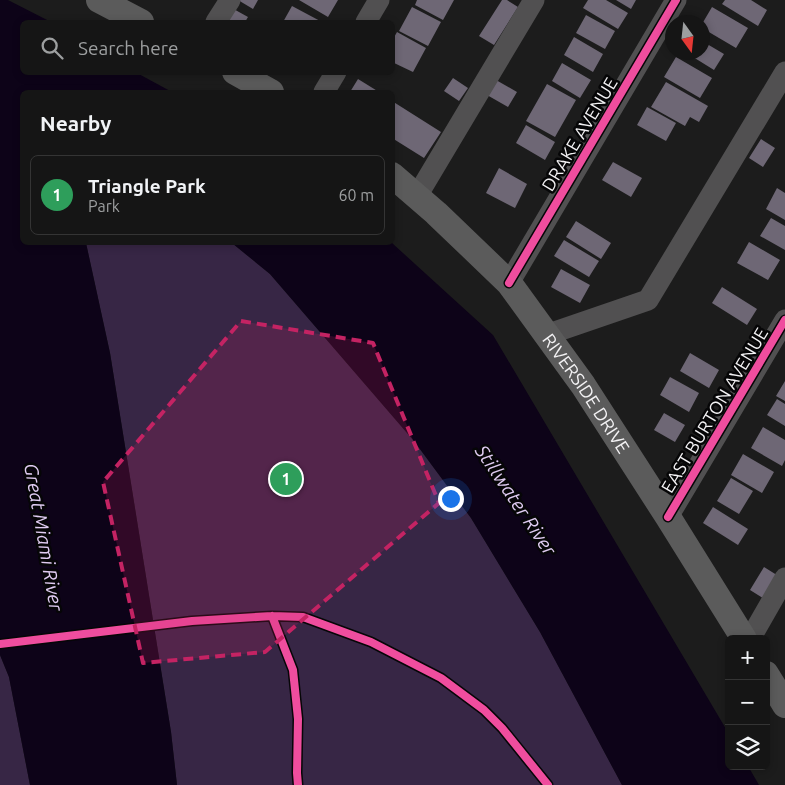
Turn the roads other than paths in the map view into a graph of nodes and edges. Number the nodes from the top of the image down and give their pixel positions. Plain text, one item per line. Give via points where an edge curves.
1 (99, 0) edge
2 (230, 0) edge
3 (379, 0) edge
4 (534, 0) edge
5 (676, 0) edge
6 (137, 20) edge
7 (217, 20) edge
8 (367, 20) edge
9 (785, 72) edge
10 (240, 75) edge
11 (334, 75) edge
12 (267, 90) edge
13 (325, 90) edge
14 (395, 178) edge
15 (417, 196) junction
16 (509, 283) junction
17 (785, 320) edge
18 (546, 335) junction
19 (668, 516) junction
20 (785, 578) edge
21 (742, 635) edge
22 (752, 635) edge
23 (770, 680) edge
24 (785, 705) edge

1 - 6 main road
2 - 7 street
3 - 8 street
4 - 15 street
5 - 16 street, DRAKE AVENUE
9 - 18 street via 648,300
10 - 12 main road
11 - 13 street
14 - 15 main road, RIVERSIDE DRIVE
15 - 16 main road, RIVERSIDE DRIVE
16 - 18 main road, RIVERSIDE DRIVE
17 - 19 street, EAST BURTON AVENUE
18 - 19 main road, RIVERSIDE DRIVE via 584,385
19 - 21 main road, RIVERSIDE DRIVE
20 - 22 street
23 - 24 main road

